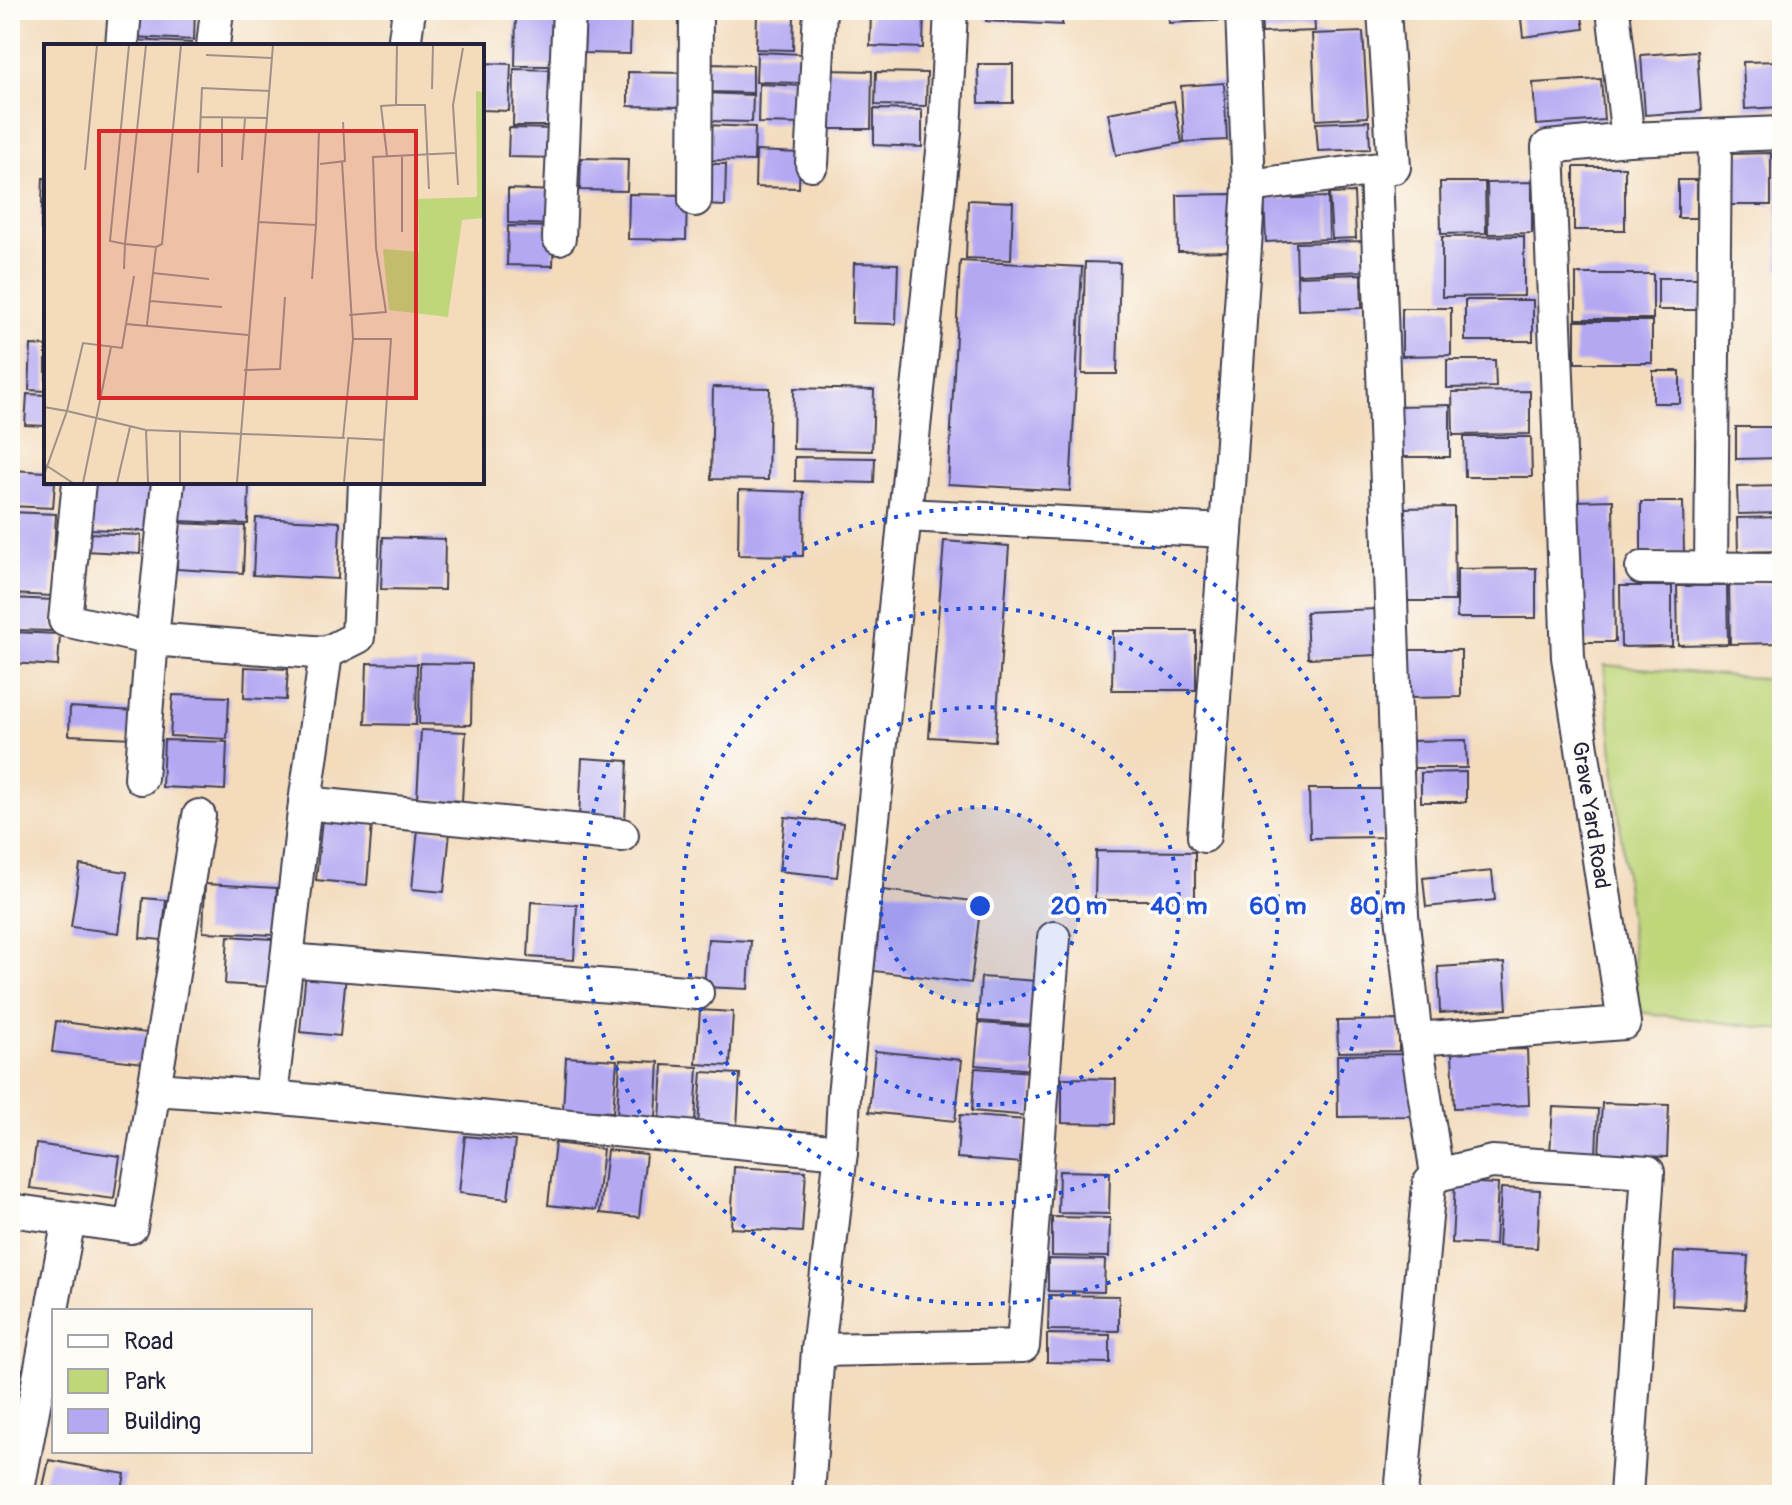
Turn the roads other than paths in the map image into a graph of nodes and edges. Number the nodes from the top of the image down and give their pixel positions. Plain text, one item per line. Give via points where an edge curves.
1 (125, 10) edge
2 (217, 10) edge
3 (409, 10) edge
4 (569, 10) edge
5 (696, 10) edge
6 (820, 10) edge
7 (951, 10) edge
8 (1242, 10) edge
9 (1384, 10) edge
10 (1613, 10) edge
11 (122, 44) edge
12 (213, 44) edge
13 (404, 44) edge
14 (1782, 133) edge
15 (1715, 136) junction
16 (1628, 139) junction
17 (812, 164) dead end
18 (1376, 170) junction
19 (1249, 186) junction
20 (695, 200) dead end
21 (559, 238) dead end
22 (79, 484) edge
23 (168, 484) edge
24 (365, 484) edge
25 (905, 515) junction
26 (1226, 531) junction
27 (1642, 568) dead end
28 (1711, 568) junction
29 (1774, 569) dead end
30 (152, 639) junction
31 (326, 653) junction
32 (141, 778) dead end
33 (305, 803) junction
34 (199, 816) dead end
35 (622, 835) dead end
36 (1204, 836) dead end
37 (1054, 938) dead end
38 (288, 960) junction
39 (697, 993) dead end
40 (1416, 1039) junction
41 (154, 1089) junction
42 (271, 1097) junction
43 (841, 1152) junction
44 (1437, 1175) junction
45 (10, 1210) edge
46 (69, 1219) junction
47 (52, 1309) edge
48 (52, 1309) edge
49 (818, 1350) junction
50 (17, 1495) edge
51 (808, 1495) edge
52 (1401, 1495) edge
53 (1626, 1495) edge

1 - 11 street
2 - 12 street
3 - 13 street
4 - 21 street
5 - 20 street
6 - 17 street
7 - 25 street via 945,132
8 - 19 street
9 - 18 street via 1394,167
10 - 16 street
14 - 15 street
15 - 16 street
15 - 28 street
16 - 40 street, Grave Yard Road via 1548,147 1568,657 1624,1023
18 - 19 street
18 - 40 street via 1402,915
19 - 26 street
22 - 30 street via 65,620
23 - 30 street
24 - 31 street via 358,637
25 - 26 street
25 - 43 street
26 - 36 street
27 - 28 street
28 - 29 street
30 - 31 street
30 - 32 street
31 - 33 street
33 - 35 street
33 - 38 street
34 - 41 street
37 - 49 street via 1023,1346
38 - 39 street
38 - 42 street
40 - 44 street
41 - 42 street
41 - 46 street via 131,1227
42 - 43 street
43 - 49 street
44 - 52 street via 1429,1184
44 - 53 street via 1492,1162 1648,1172
45 - 46 street
46 - 47 street
48 - 50 street
49 - 51 street

